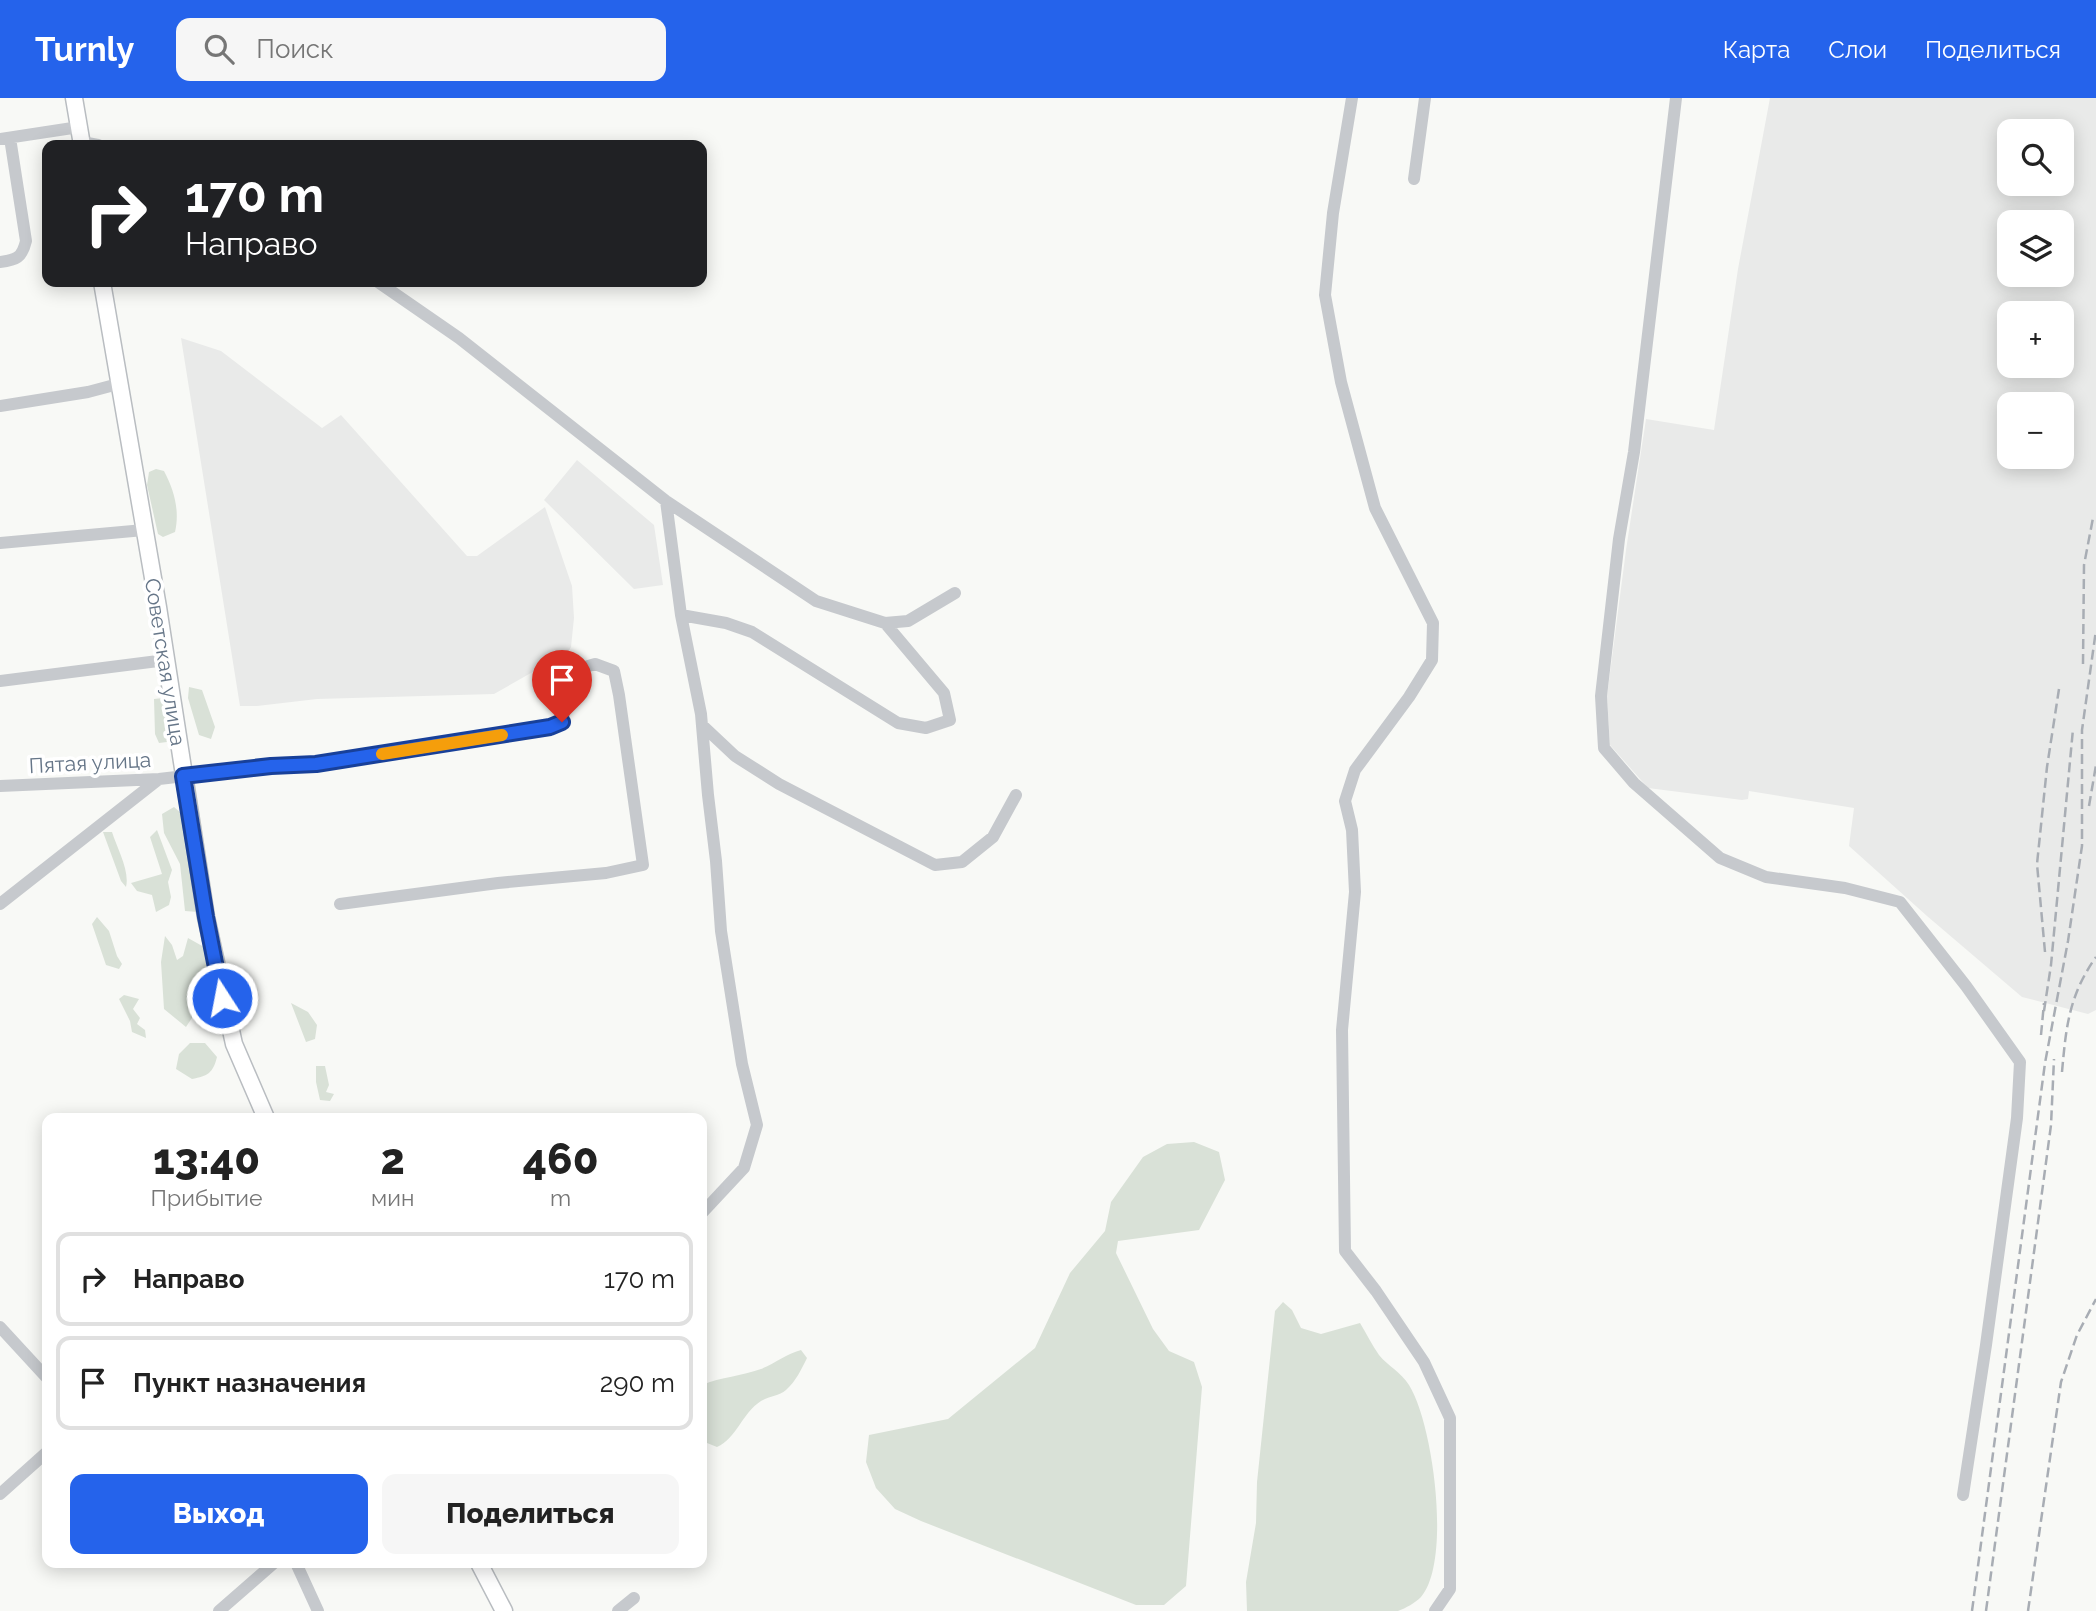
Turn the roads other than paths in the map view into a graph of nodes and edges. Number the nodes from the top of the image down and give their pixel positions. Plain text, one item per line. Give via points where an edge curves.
1 (74, 98) edge
2 (1352, 98) edge
3 (1426, 98) edge
4 (1676, 98) edge
5 (5, 139) edge
6 (85, 140) edge
7 (1414, 179) dead end
8 (0, 262) edge
9 (103, 287) edge
10 (385, 287) edge
11 (118, 384) junction
12 (0, 406) edge
13 (666, 500) junction
14 (144, 530) junction
15 (0, 544) edge
16 (955, 593) dead end
17 (681, 615) junction
18 (885, 623) junction
19 (166, 660) junction
20 (0, 681) edge
21 (702, 725) junction
22 (183, 776) junction
23 (159, 779) junction
24 (0, 786) edge
25 (1016, 795) dead end
26 (0, 904) edge
27 (340, 904) dead end
28 (264, 1113) edge
29 (707, 1208) edge
30 (0, 1327) edge
31 (42, 1372) edge
32 (42, 1456) edge
33 (0, 1493) edge
34 (1963, 1495) dead end
35 (268, 1568) edge
36 (298, 1568) edge
37 (482, 1568) edge
38 (634, 1598) dead end
39 (219, 1611) edge
40 (318, 1611) edge
41 (504, 1611) edge
42 (618, 1611) edge
43 (1435, 1611) edge

1 - 6 main road
2 - 43 street via 1332,213 1325,295 1341,382 1375,508 1433,623 1432,660 1355,771 1345,801 1352,830 1355,892 1342,1030 1345,1251 1424,1362 1450,1418 1450,1589
3 - 7 street
4 - 34 street via 1603,683 1604,748 1634,783 1720,858 1766,877 1900,902 2020,1062 2015,1132
5 - 6 street
5 - 8 street via 26,241 15,260
9 - 11 main road, Советская улица
10 - 13 street via 459,338
11 - 12 street
11 - 14 main road, Советская улица
13 - 17 street
13 - 18 street via 816,600
14 - 15 street
14 - 19 main road, Советская улица
16 - 18 street via 908,621
17 - 18 street via 726,622 752,632 898,723 926,728 950,720 944,693
17 - 21 street
19 - 20 street
19 - 22 main road, Советская улица
21 - 25 street via 735,756 779,784 935,865 962,862 993,837
21 - 29 street via 721,931 742,1064 757,1125 744,1168
22 - 23 street, Пятая улица
22 - 27 street, Пятая улица via 316,764 550,727 562,722 575,670 595,664 614,671 643,865
22 - 28 main road, Советская улица via 222,998 234,1044
23 - 24 street, Пятая улица
23 - 26 street
30 - 31 street
32 - 33 street
35 - 39 street
36 - 40 street
37 - 41 main road
38 - 42 street

